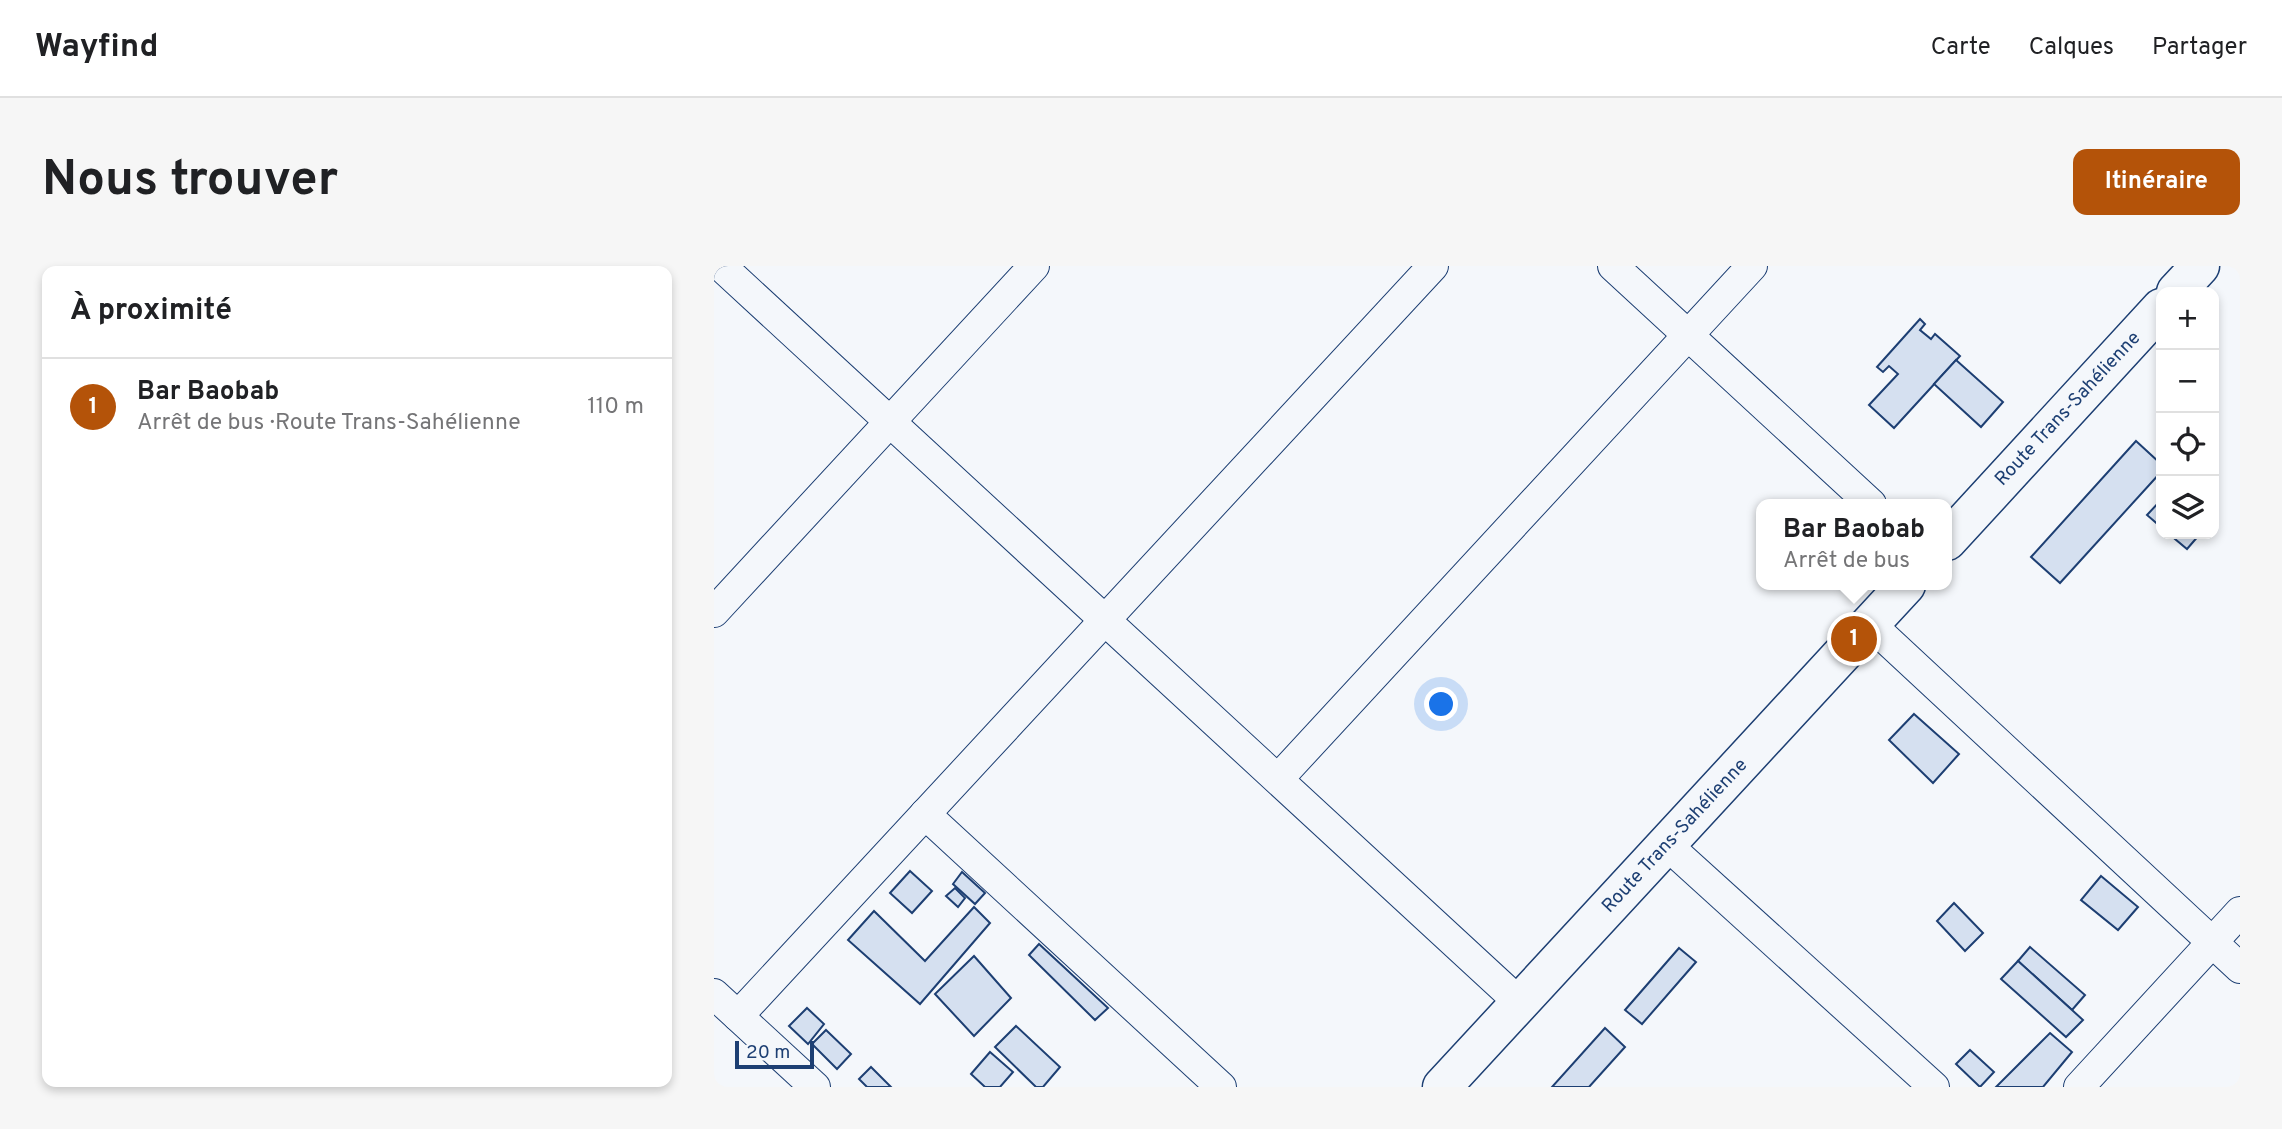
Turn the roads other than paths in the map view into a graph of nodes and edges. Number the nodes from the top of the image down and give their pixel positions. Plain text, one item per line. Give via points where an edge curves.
1 (721, 266) edge
2 (1034, 266) edge
3 (1433, 266) edge
4 (1613, 266) edge
5 (1752, 266) edge
6 (2200, 266) edge
7 (2181, 287) edge
8 (2156, 313) edge
9 (1688, 335) junction
10 (890, 422) junction
11 (1866, 499) edge
12 (1952, 536) edge
13 (1901, 590) edge
14 (714, 612) edge
15 (1105, 620) junction
16 (1870, 624) junction
17 (1278, 779) junction
18 (925, 814) junction
19 (1667, 845) junction
20 (2240, 912) edge
21 (2212, 942) junction
22 (2240, 968) edge
23 (714, 994) edge
24 (1520, 1003) junction
25 (738, 1016) junction
26 (815, 1087) edge
27 (1221, 1087) edge
28 (1442, 1087) edge
29 (1934, 1087) edge
30 (2079, 1087) edge

1 - 10 street
2 - 10 street
3 - 15 street
4 - 9 street
5 - 9 street
6 - 7 highway
8 - 12 highway, Route Trans-Sahélienne
9 - 11 street
9 - 17 street
10 - 14 street
10 - 15 street
13 - 16 highway, Route Trans-Sahélienne
15 - 17 street
15 - 18 street
16 - 19 highway, Route Trans-Sahélienne
16 - 21 street
17 - 24 street
18 - 25 street
18 - 27 street
19 - 24 highway, Route Trans-Sahélienne
19 - 29 street
20 - 21 street
21 - 22 street
21 - 30 street
23 - 25 street
24 - 28 highway, Route Trans-Sahélienne
25 - 26 street

